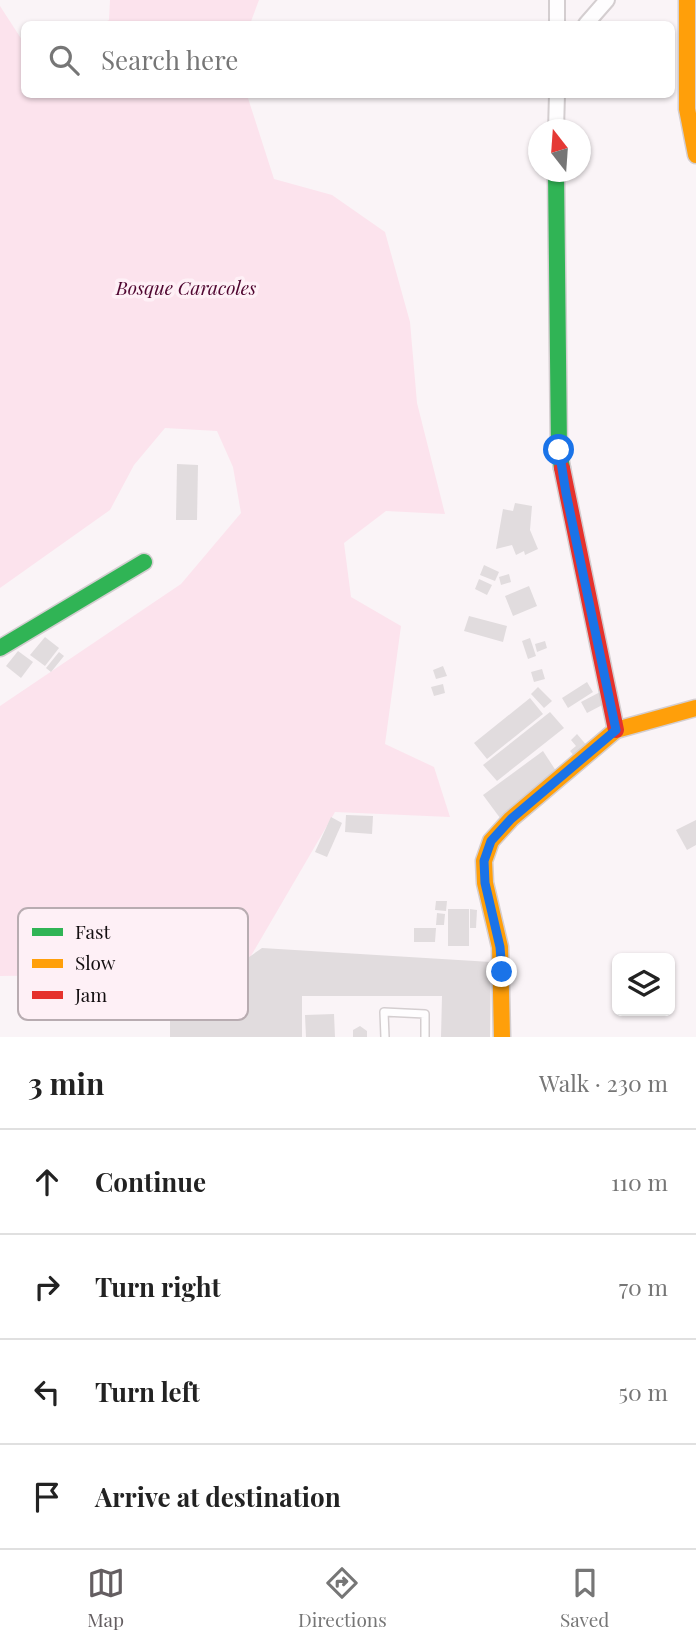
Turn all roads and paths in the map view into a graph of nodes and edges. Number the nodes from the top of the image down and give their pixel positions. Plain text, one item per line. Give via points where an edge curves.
1 (557, 0) edge
2 (607, 0) edge
3 (687, 0) edge
4 (557, 21) edge
5 (589, 21) edge
6 (556, 98) edge
7 (556, 119) edge
8 (696, 155) edge
9 (556, 182) edge
10 (144, 562) dead end
11 (0, 648) edge
12 (696, 708) edge
13 (616, 730) junction
14 (384, 1037) edge
15 (425, 1037) edge
16 (502, 1037) edge

1 - 4 street
2 - 5 street
3 - 8 street via 687,109
6 - 7 street
9 - 13 street via 559,450
10 - 11 street
12 - 13 street
13 - 16 street via 491,841 484,861 485,883 500,947
14 - 15 lane via 384,1012 425,1014

